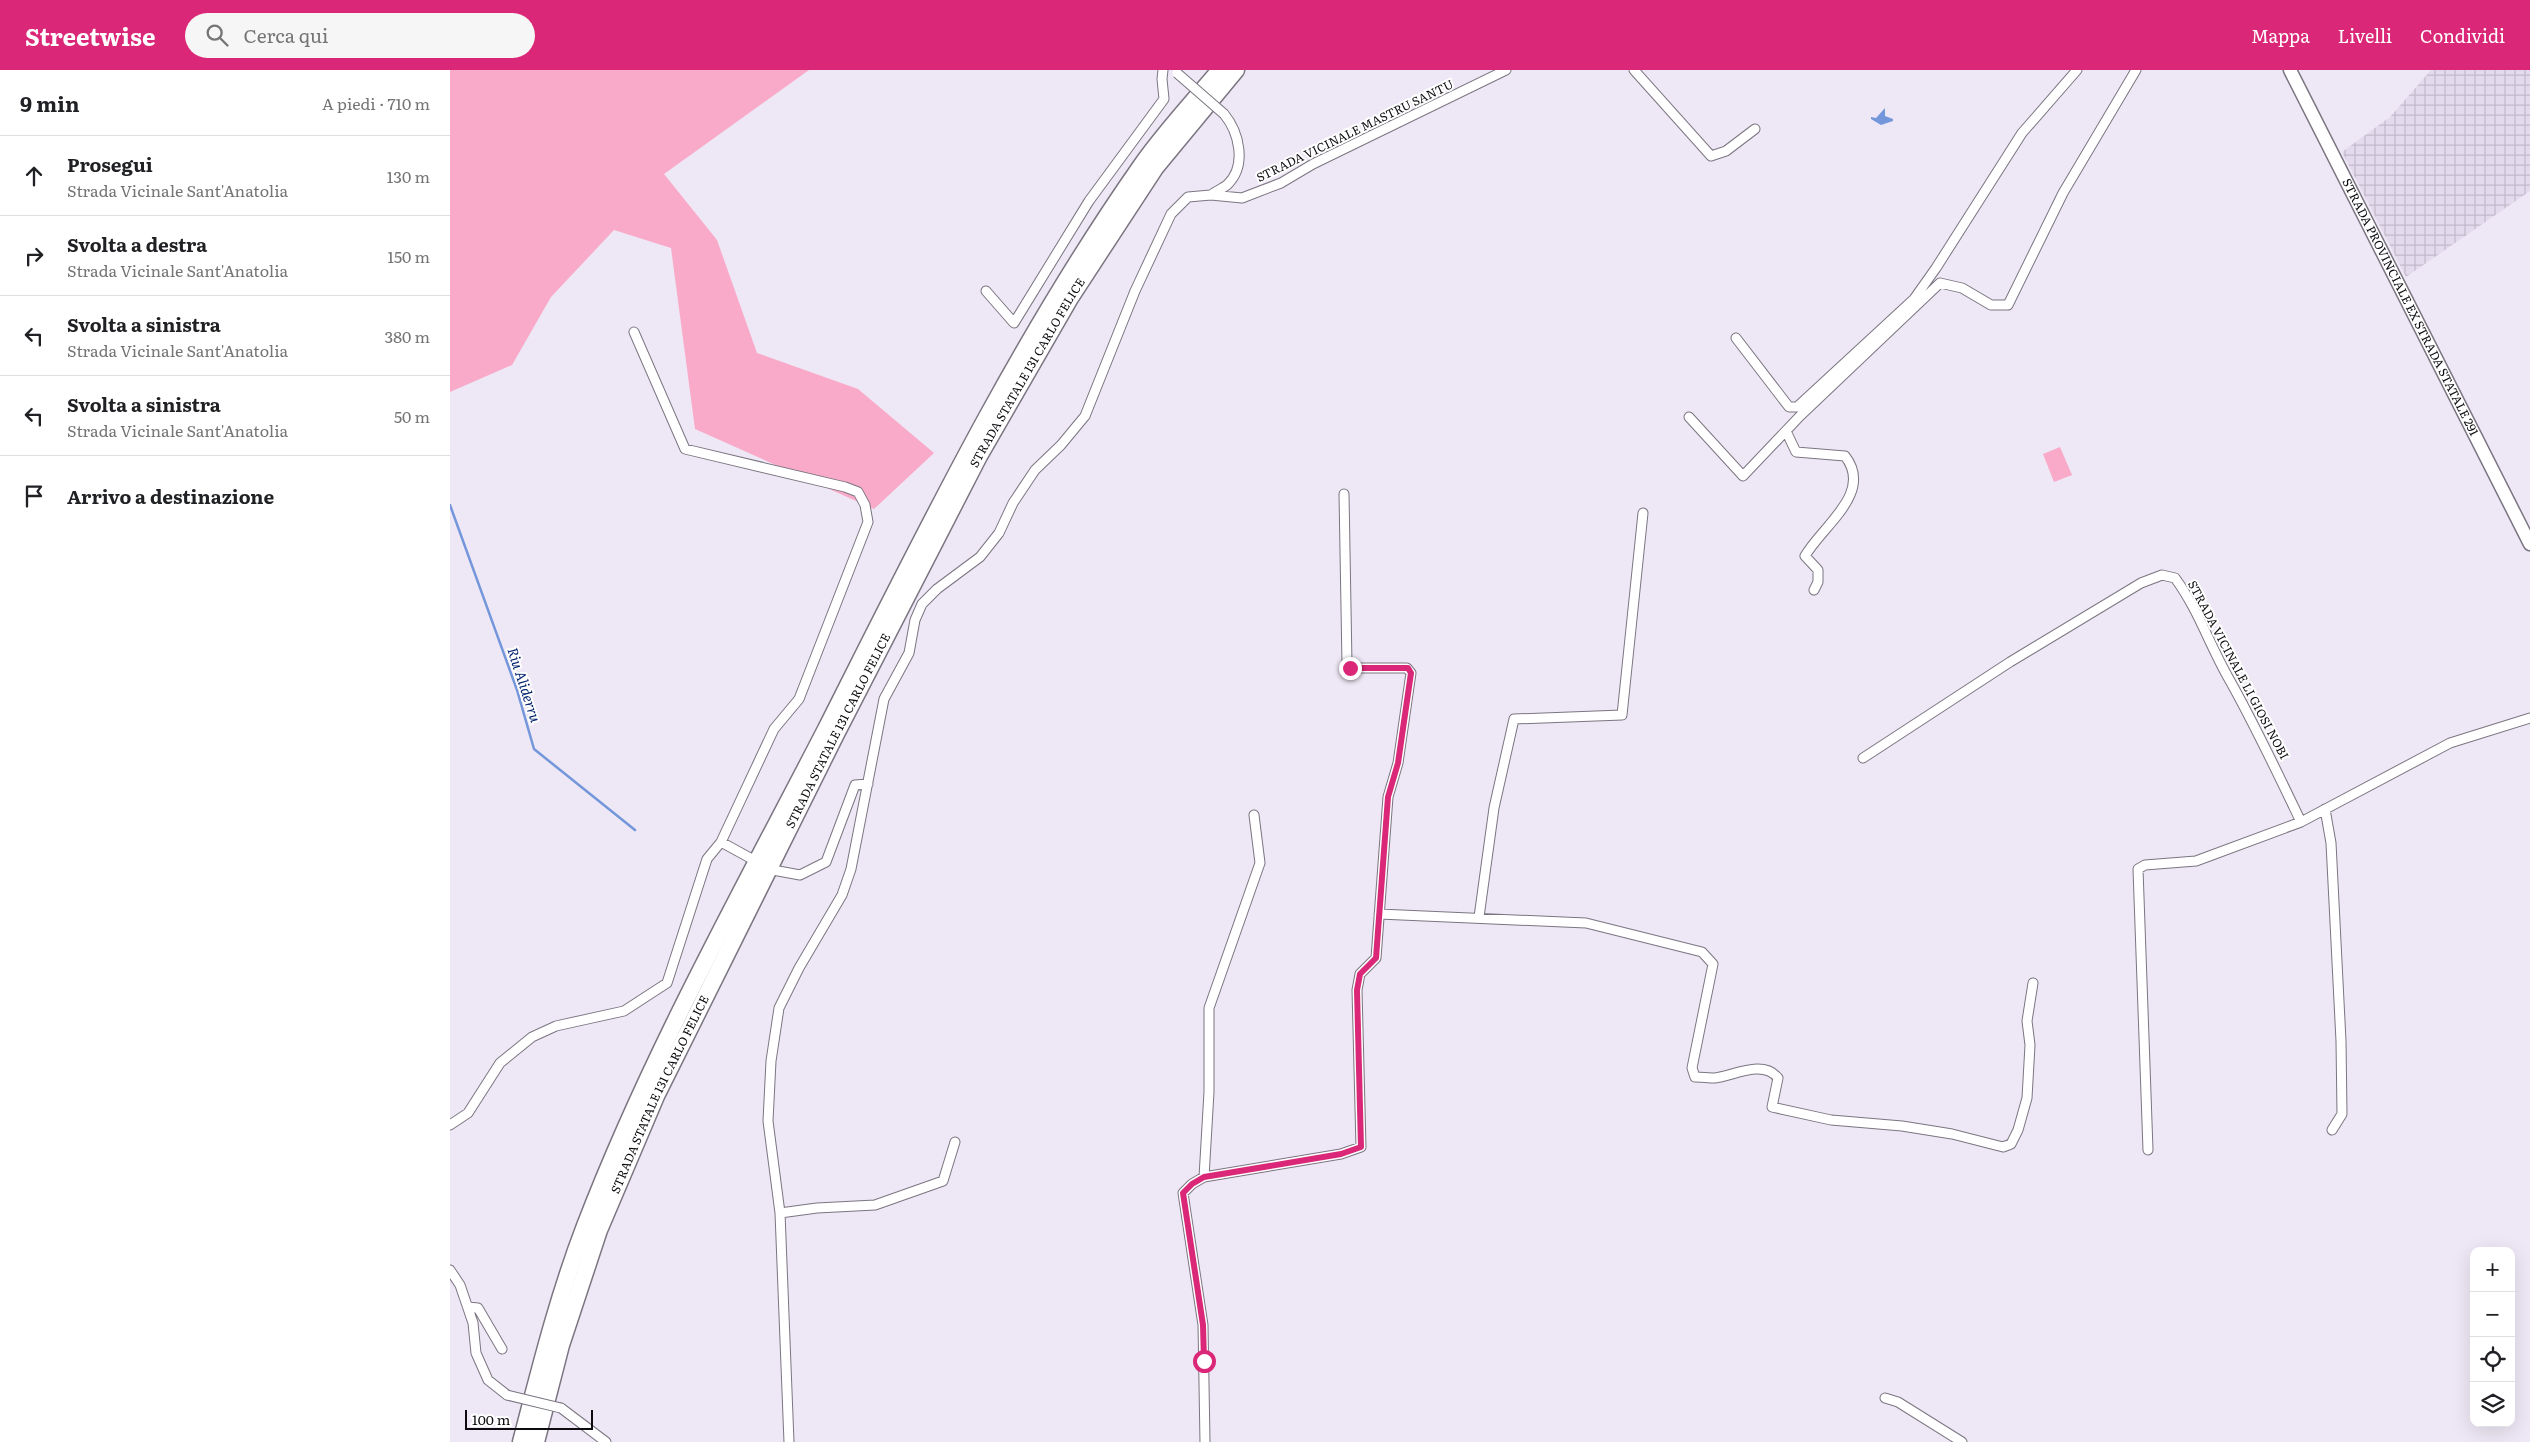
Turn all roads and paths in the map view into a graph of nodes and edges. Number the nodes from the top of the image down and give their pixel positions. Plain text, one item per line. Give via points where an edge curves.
1 (1163, 70) edge
2 (1220, 70) edge
3 (1236, 70) edge
4 (1506, 70) edge
5 (1634, 70) edge
6 (2078, 70) edge
7 (2136, 70) edge
8 (2290, 70) edge
9 (1178, 71) edge
10 (1755, 129) dead end
11 (1211, 195) junction
12 (986, 291) dead end
13 (634, 332) dead end
14 (1736, 338) dead end
15 (1689, 416) dead end
16 (1786, 431) junction
17 (1344, 494) dead end
18 (1643, 513) dead end
19 (2526, 523) edge
20 (2530, 544) edge
21 (1814, 590) dead end
22 (2530, 718) edge
23 (1862, 758) dead end
24 (868, 784) junction
25 (2325, 809) junction
26 (1254, 815) dead end
27 (2302, 822) junction
28 (721, 842) junction
29 (752, 859) dead end
30 (773, 870) dead end
31 (1379, 914) junction
32 (1479, 917) junction
33 (2033, 983) dead end
34 (450, 1125) edge
35 (2332, 1130) dead end
36 (955, 1142) dead end
37 (2148, 1150) dead end
38 (1204, 1177) junction
39 (780, 1213) junction
40 (450, 1270) edge
41 (468, 1307) junction
42 (502, 1349) dead end
43 (1885, 1398) dead end
44 (521, 1442) edge
45 (536, 1442) edge
46 (606, 1442) edge
47 (789, 1442) edge
48 (1205, 1442) edge
49 (1962, 1442) edge

1 - 12 street via 1164,99 1089,201 1014,323
2 - 44 highway, STRADA STATALE 131 CARLO FELICE via 1143,163 1057,293 967,451 697,977 585,1226 546,1342
3 - 45 highway, STRADA STATALE 131 CARLO FELICE via 1155,168 1070,298 979,456 835,736 656,1096 600,1230 561,1345
4 - 11 street, STRADA VICINALE MASTRU SANTU via 1313,164 1281,183 1242,198
5 - 10 street via 1711,156 1726,151
6 - 14 street via 2022,133 1914,299 1798,406 1789,407
7 - 16 street via 2064,193 2008,305 1992,305 1962,288 1940,283
8 - 19 street, STRADA PROVINCIALE EX STRADA STATALE 291
9 - 11 street, bridge via 1224,114 1234,126 1239,142 1239,164 1229,184
11 - 24 street, STRADA VICINALE MASTRU SANTU via 1188,197 1171,214 1135,291 1085,416 1061,446 1035,470 1013,503 999,533 980,557 922,604 915,620 909,653 884,699
13 - 28 street via 685,450 851,489 858,492 865,505 868,522 799,699 774,729
15 - 16 street via 1743,476
16 - 21 street via 1796,452 1846,456 1854,466 1853,490 1847,502 1804,556 1818,570
17 - 31 street via 1347,664 1350,668 1408,668 1411,673 1398,763 1388,797
18 - 32 street via 1622,715 1514,719 1494,808
19 - 20 street, STRADA PROVINCIALE EX STRADA STATALE 291
22 - 25 street via 2450,743
23 - 27 street, STRADA VICINALE LI GIOSI NOBI via 2010,662 2141,583 2162,575 2175,578 2186,592
24 - 30 street via 855,785 826,862 800,875
24 - 39 street, STRADA VICINALE MASTRU SANTU via 852,869 842,895 779,1008 771,1061 768,1121
25 - 27 street
25 - 35 street via 2331,843 2341,1041 2342,1114
26 - 38 street via 1260,863 1209,1008
27 - 37 street via 2196,861 2145,865 2138,869
28 - 29 street
28 - 34 street via 707,859 668,983 624,1011 556,1026 532,1037 500,1063 468,1113
31 - 32 street
31 - 38 street via 1376,958 1360,974 1357,990 1361,1147 1341,1154
32 - 33 street via 1586,923 1702,952 1713,964 1692,1068 1695,1077 1715,1078 1755,1069 1778,1078 1772,1107 1831,1120 1952,1134 2003,1148 2011,1144 2018,1130 2027,1098 2030,1045 2027,1021
36 - 39 street via 943,1182 875,1205
38 - 48 street via 1183,1193 1203,1325
39 - 47 street, STRADA VICINALE MASTRU SANTU
40 - 41 street
41 - 42 street via 478,1308
41 - 46 street, bridge via 476,1353 488,1380 507,1395 560,1408
43 - 49 street via 1898,1402

